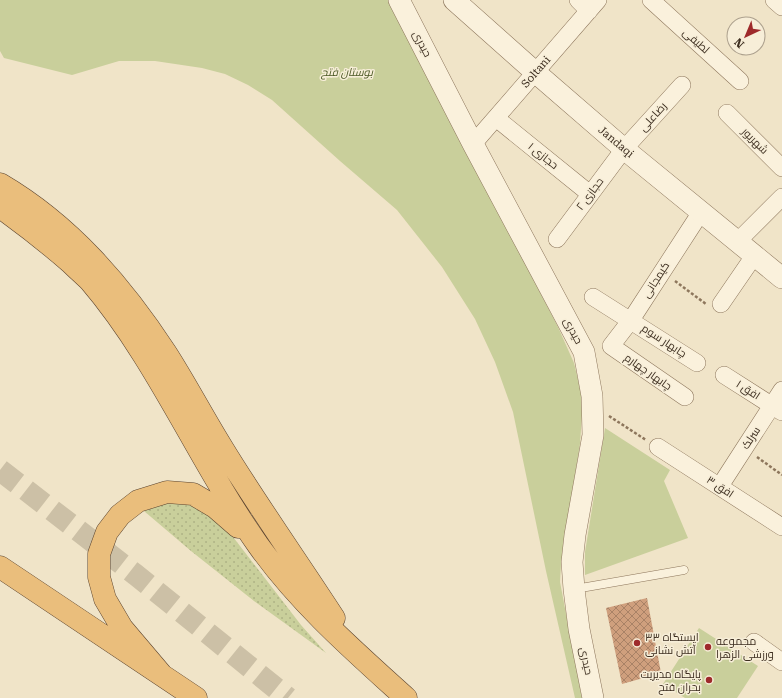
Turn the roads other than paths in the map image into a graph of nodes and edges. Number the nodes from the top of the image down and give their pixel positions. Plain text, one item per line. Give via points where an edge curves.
1 (399, 0) edge
2 (454, 0) edge
3 (651, 0) edge
4 (774, 0) edge
5 (588, 4) edge
6 (782, 7) edge
7 (535, 72) junction
8 (740, 81) dead end
9 (682, 85) dead end
10 (727, 113) dead end
11 (496, 118) junction
12 (473, 144) junction
13 (624, 149) junction
14 (782, 168) edge
15 (0, 184) edge
16 (590, 194) junction
17 (782, 197) edge
18 (0, 207) edge
19 (701, 212) junction
20 (557, 239) dead end
21 (738, 241) junction
22 (754, 256) junction
23 (782, 278) edge
24 (592, 297) dead end
25 (715, 304) road end
26 (630, 320) junction
27 (611, 346) joint
28 (697, 363) dead end
29 (724, 375) dead end
30 (782, 390) edge
31 (685, 397) dead end
32 (777, 409) edge
33 (658, 447) road end
34 (720, 486) junction
35 (782, 527) edge
36 (258, 545) junction
37 (0, 567) edge
38 (684, 570) dead end
39 (574, 589) junction
40 (754, 642) dead end
41 (360, 657) junction
42 (782, 662) edge
43 (161, 674) junction
44 (196, 698) edge
45 (406, 698) edge
46 (593, 698) edge

1 - 12 street, حیدری
2 - 7 street, Jandaqi
3 - 8 street, لطیفی
4 - 6 street
5 - 7 street, Soltani
7 - 11 street, Soltani
7 - 13 street, Jandaqi
9 - 13 street, رضاعلی
10 - 14 street, شهریور
11 - 12 street, Soltani
11 - 16 street, حجازی ۱
12 - 39 street, حیدری via 584,352 592,396 592,435 575,535 572,562
13 - 16 street, حجازی ۲
13 - 19 street, Jandaqi
15 - 41 highway via 15,193 82,247 110,276 141,316 167,354 261,509
16 - 20 street, حجازی ۲
17 - 21 street
18 - 36 highway via 48,242 89,280 129,332
19 - 21 street, Jandaqi
19 - 26 street, کیمجانی
21 - 22 street, Jandaqi
22 - 23 street, Jandaqi
22 - 25 street
24 - 26 street, چابهار سوم
26 - 27 street, کیمجانی
26 - 28 street, چابهار سوم
27 - 31 street, چابهار چهارم
29 - 32 street, افق ۱
30 - 32 street, سرلک
32 - 34 street, سرلک via 745,448
33 - 34 street, افق ۳
34 - 35 street, افق ۳
36 - 41 highway via 323,622
36 - 43 highway via 216,507 192,494 167,492 138,501 120,516 107,532 99,554 99,577 105,599 122,628
37 - 43 highway
38 - 39 lane
39 - 46 street, حیدری
40 - 42 street
41 - 45 highway
43 - 44 highway

